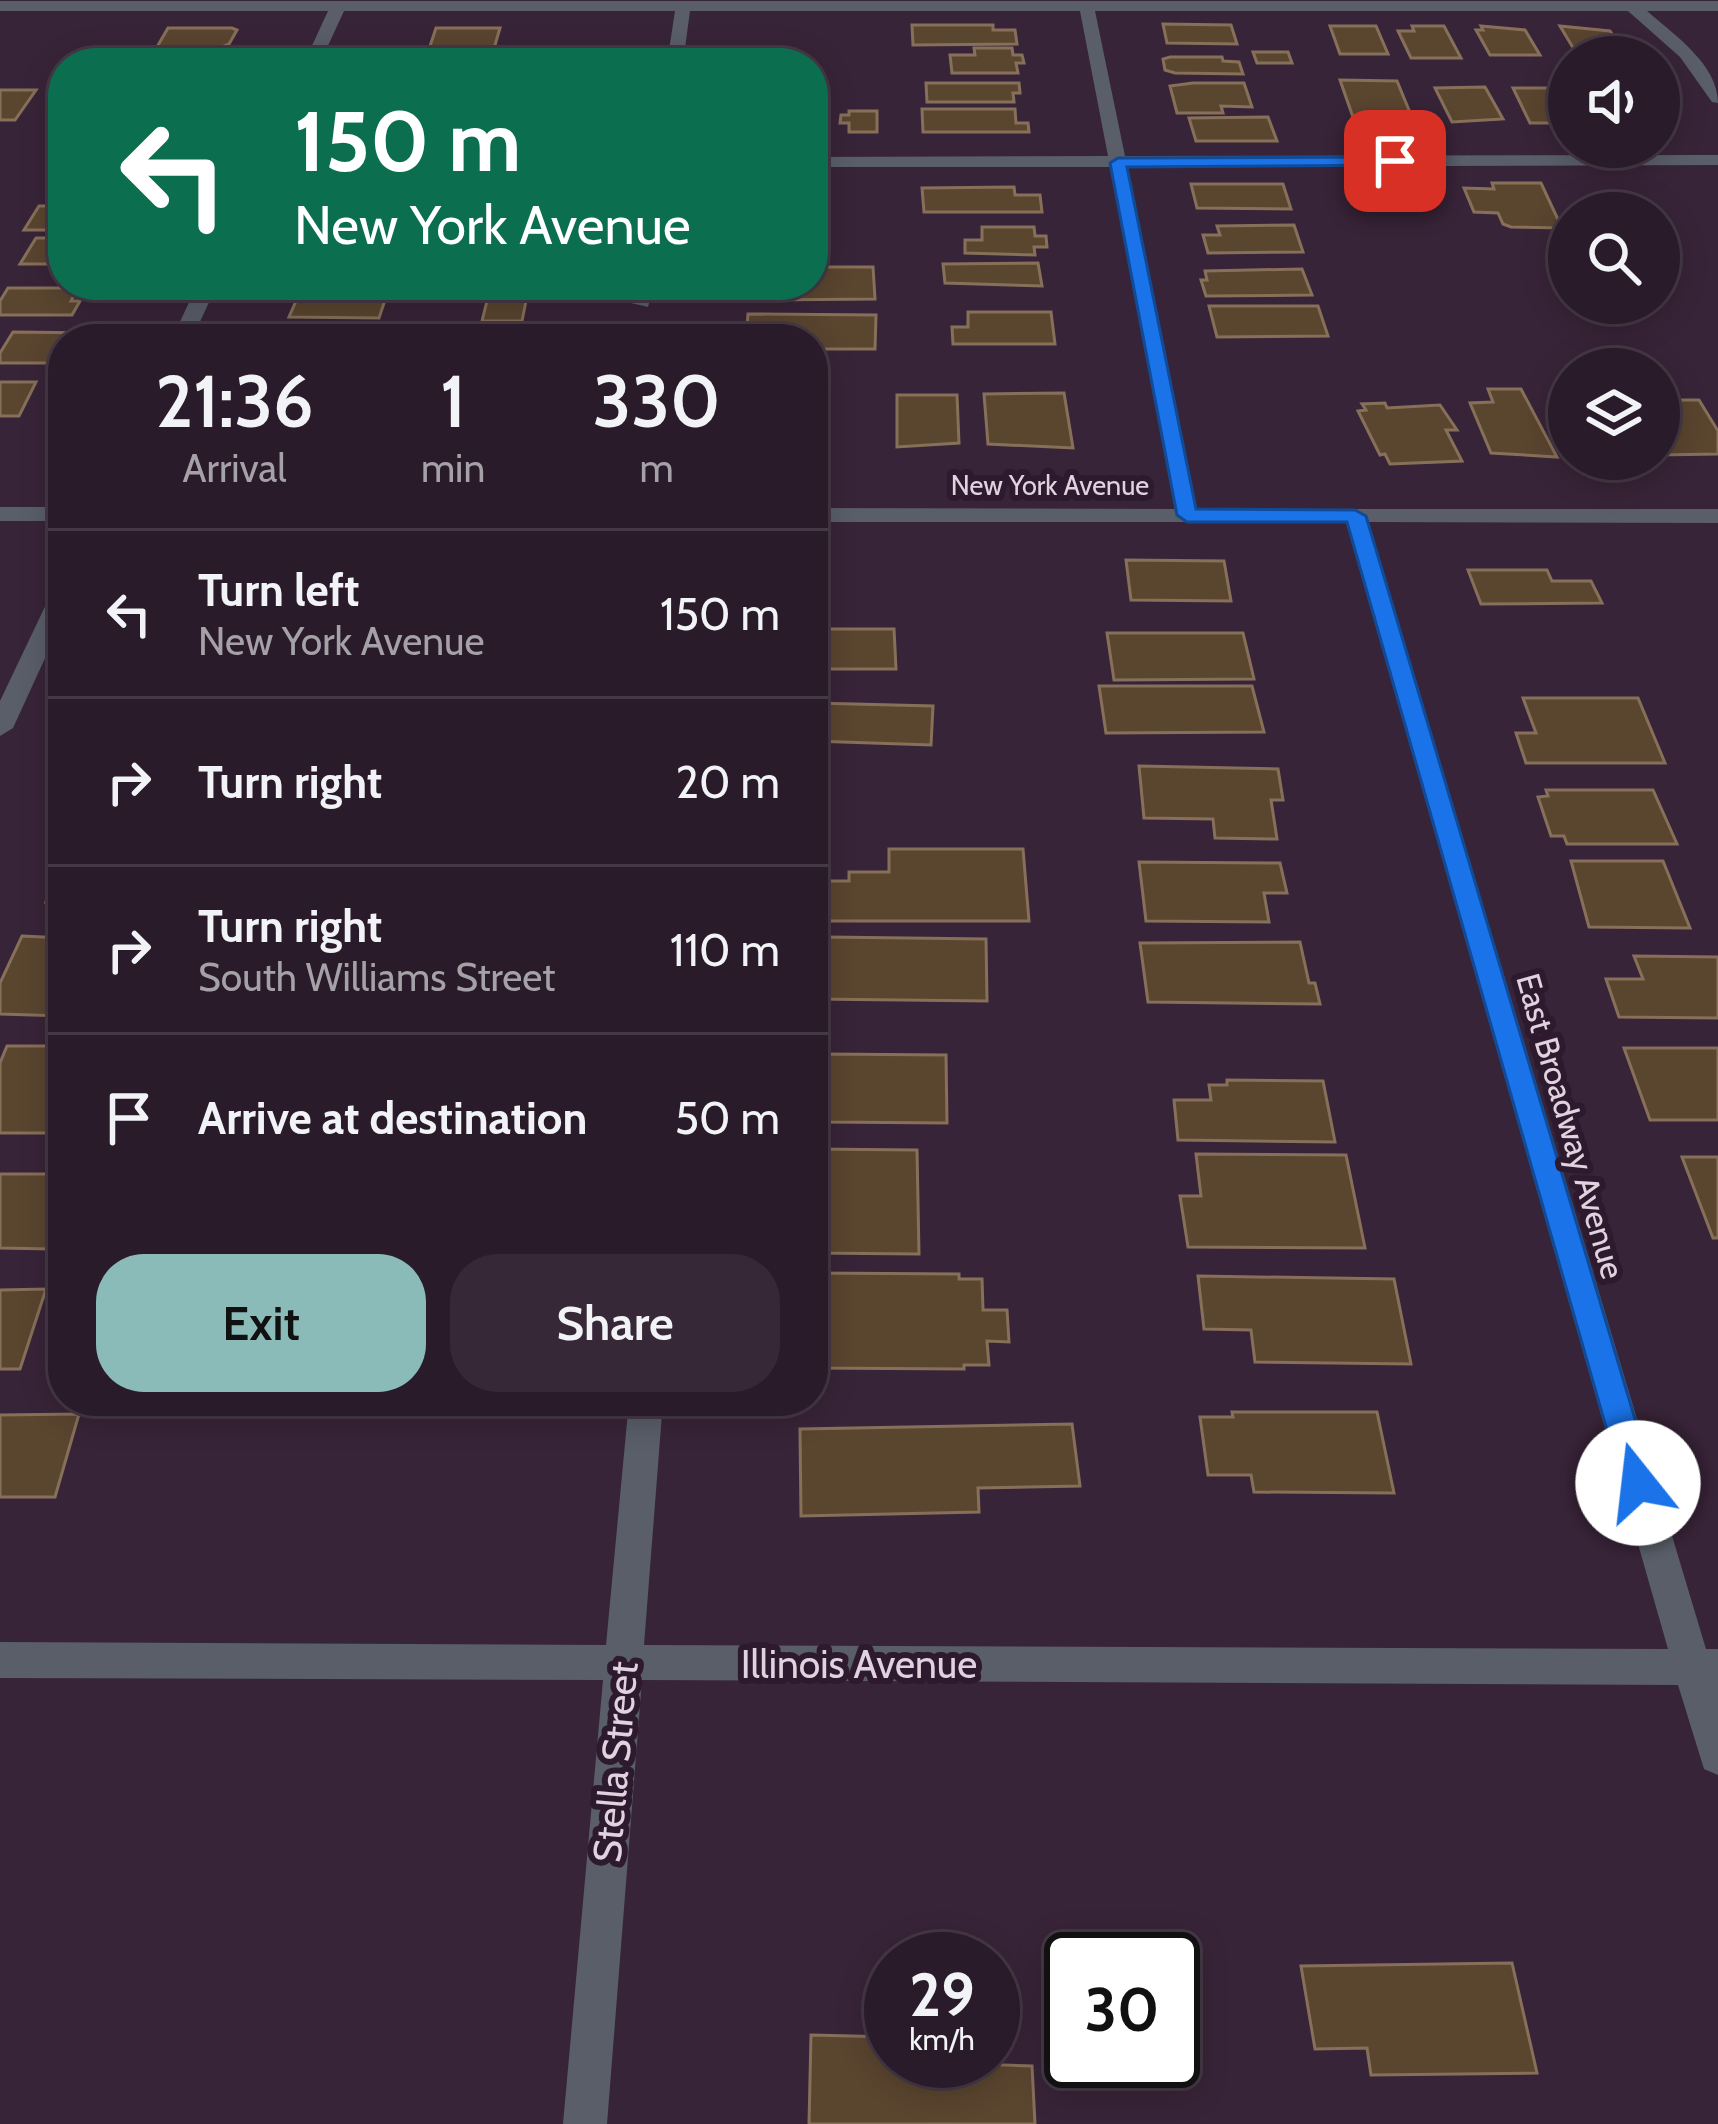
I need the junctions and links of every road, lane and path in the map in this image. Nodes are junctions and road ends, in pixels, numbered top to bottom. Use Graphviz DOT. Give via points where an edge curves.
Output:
graph roads {
  1 [pos="33,3"];
  2 [pos="595,3"];
  3 [pos="1256,3"];
  4 [pos="1629,3"];
  5 [pos="0,6"];
  6 [pos="338,6"];
  7 [pos="1718,6"];
  8 [pos="683,7"];
  9 [pos="1088,7"];
  10 [pos="319,48"];
  11 [pos="677,48"];
  12 [pos="1718,98"];
  13 [pos="1718,160"];
  14 [pos="828,161"];
  15 [pos="1118,163"];
  16 [pos="0,514"];
  17 [pos="48,514"];
  18 [pos="828,515"];
  19 [pos="1187,515"];
  20 [pos="1355,516"];
  21 [pos="1718,516"];
  22 [pos="48,626"];
  23 [pos="0,728"];
  24 [pos="645,1416"];
  25 [pos="0,1660"];
  26 [pos="624,1663"];
  27 [pos="1705,1667"];
  28 [pos="1718,1756"];
  29 [pos="585,2124"];
  1 -- 5 [label="street"];
  1 -- 6 [label="street"];
  2 -- 6 [label="street"];
  2 -- 8 [label="street"];
  3 -- 4 [label="street"];
  3 -- 9 [label="street"];
  4 -- 7 [label="street"];
  4 -- 12 [label="street" via="1686,54"];
  6 -- 10 [label="street"];
  8 -- 9 [label="street"];
  8 -- 11 [label="street"];
  9 -- 15 [label="street"];
  13 -- 15 [label="street"];
  14 -- 15 [label="street"];
  15 -- 19 [label="street"];
  16 -- 17 [label="street"];
  18 -- 19 [label="street, New York Avenue"];
  19 -- 20 [label="street, New York Avenue"];
  20 -- 21 [label="street, New York Avenue"];
  20 -- 27 [label="street, East Broadway Avenue"];
  22 -- 23 [label="street"];
  24 -- 26 [label="street, Stella Street"];
  25 -- 26 [label="street, Illinois Avenue"];
  26 -- 27 [label="street, Illinois Avenue"];
  26 -- 29 [label="street, Stella Street"];
  27 -- 28 [label="street, East Broadway Avenue"];
}
